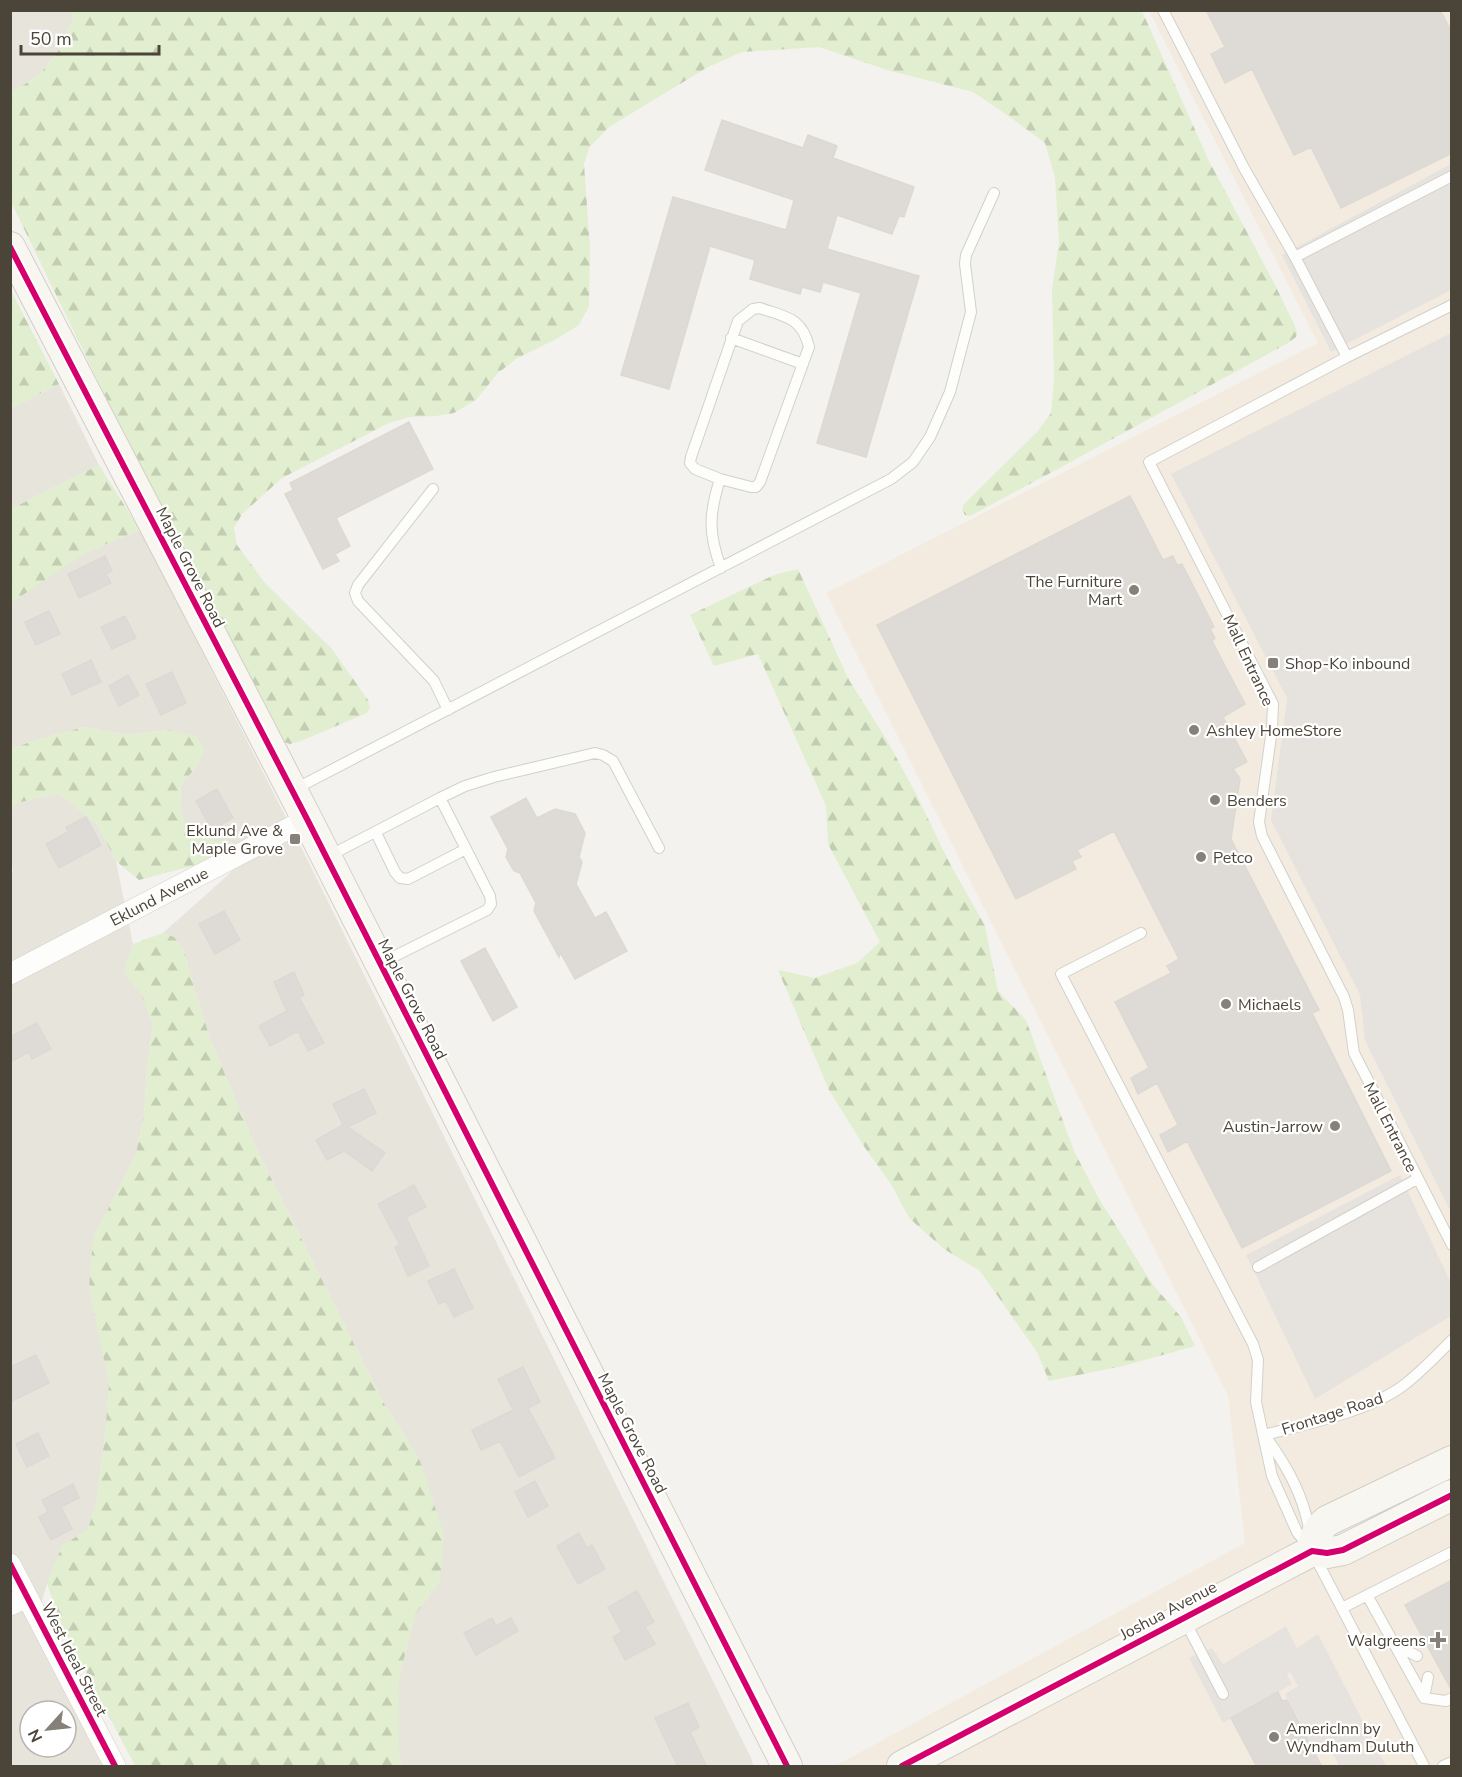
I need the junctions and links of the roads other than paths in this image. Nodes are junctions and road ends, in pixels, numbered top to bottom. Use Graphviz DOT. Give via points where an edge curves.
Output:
graph roads {
  1 [pos="1163,10"];
  2 [pos="1452,176"];
  3 [pos="994,193"];
  4 [pos="10,247"];
  5 [pos="1294,257"];
  6 [pos="1452,304"];
  7 [pos="731,338"];
  8 [pos="1347,357"];
  9 [pos="803,364"];
  10 [pos="720,479"];
  11 [pos="434,489"];
  12 [pos="721,568"];
  13 [pos="448,710"];
  14 [pos="292,791"];
  15 [pos="440,798"];
  16 [pos="307,819"];
  17 [pos="376,833"];
  18 [pos="659,848"];
  19 [pos="466,849"];
  20 [pos="327,858"];
  21 [pos="1141,933"];
  22 [pos="380,963"];
  23 [pos="10,974"];
  24 [pos="1417,1179"];
  25 [pos="1452,1245"];
  26 [pos="1258,1267"];
  27 [pos="1452,1340"];
  28 [pos="1264,1435"];
  29 [pos="1452,1461"];
  30 [pos="1452,1495"];
  31 [pos="1312,1551"];
  32 [pos="1452,1552"];
  33 [pos="10,1564"];
  34 [pos="1367,1595"];
  35 [pos="19,1601"];
  36 [pos="1342,1608"];
  37 [pos="1183,1618"];
  38 [pos="1396,1645"];
  39 [pos="1418,1656"];
  40 [pos="1428,1677"];
  41 [pos="1223,1694"];
  42 [pos="1424,1698"];
  43 [pos="1452,1698"];
  44 [pos="1452,1762"];
  45 [pos="115,1767"];
  46 [pos="787,1767"];
  47 [pos="902,1767"];
  48 [pos="1425,1767"];
  49 [pos="1443,1767"];
  1 -- 5 [label="lane"];
  2 -- 5 [label="lane"];
  3 -- 12 [label="lane" via="966,255 971,312 950,392 930,437 913,462 891,479"];
  4 -- 14 [label="street, Maple Grove Road"];
  5 -- 8 [label="lane"];
  6 -- 8 [label="lane, Mall Entrance"];
  7 -- 9 [label="lane"];
  7 -- 9 [label="lane" via="738,321 760,308 798,323 808,347"];
  7 -- 10 [label="lane" via="690,463"];
  8 -- 24 [label="lane, Mall Entrance" via="1149,462 1273,704 1259,822 1262,836 1344,997 1354,1053"];
  9 -- 10 [label="lane" via="760,482 751,488"];
  10 -- 12 [label="lane" via="711,532"];
  11 -- 13 [label="lane" via="355,592 358,601 434,681"];
  12 -- 13 [label="lane"];
  13 -- 14 [label="lane"];
  14 -- 16 [label="street, Maple Grove Road"];
  15 -- 17 [label="lane"];
  15 -- 18 [label="lane" via="494,777 596,753 613,761 619,770"];
  15 -- 19 [label="lane"];
  16 -- 20 [label="street, Maple Grove Road"];
  16 -- 23 [label="street, Eklund Avenue"];
  17 -- 19 [label="lane" via="400,879 408,879"];
  17 -- 20 [label="lane"];
  19 -- 22 [label="lane" via="490,896 487,910"];
  20 -- 22 [label="street, Maple Grove Road"];
  21 -- 28 [label="lane" via="1061,974 1253,1344 1258,1360 1256,1402"];
  22 -- 46 [label="street, Maple Grove Road"];
  24 -- 25 [label="lane, Mall Entrance"];
  24 -- 26 [label="lane"];
  27 -- 28 [label="lane, Frontage Road" via="1393,1393 1342,1413"];
  28 -- 31 [label="lane, Frontage Road" via="1281,1499 1297,1532"];
  28 -- 31 [label="lane, Frontage Road" via="1286,1465 1299,1493"];
  29 -- 31 [label="street" via="1327,1521 1318,1530"];
  30 -- 31 [label="street, Joshua Avenue" via="1343,1550"];
  31 -- 36 [label="lane, Frontage Road"];
  31 -- 37 [label="street, Joshua Avenue"];
  32 -- 34 [label="lane"];
  33 -- 35 [label="street, West Ideal Street"];
  34 -- 36 [label="lane"];
  34 -- 38 [label="lane"];
  35 -- 45 [label="street, West Ideal Street"];
  36 -- 48 [label="lane, Frontage Road"];
  37 -- 41 [label="lane"];
  37 -- 47 [label="street, Joshua Avenue"];
  38 -- 39 [label="lane"];
  38 -- 42 [label="lane"];
  40 -- 42 [label="lane"];
  42 -- 43 [label="lane"];
  44 -- 49 [label="lane"];
}
